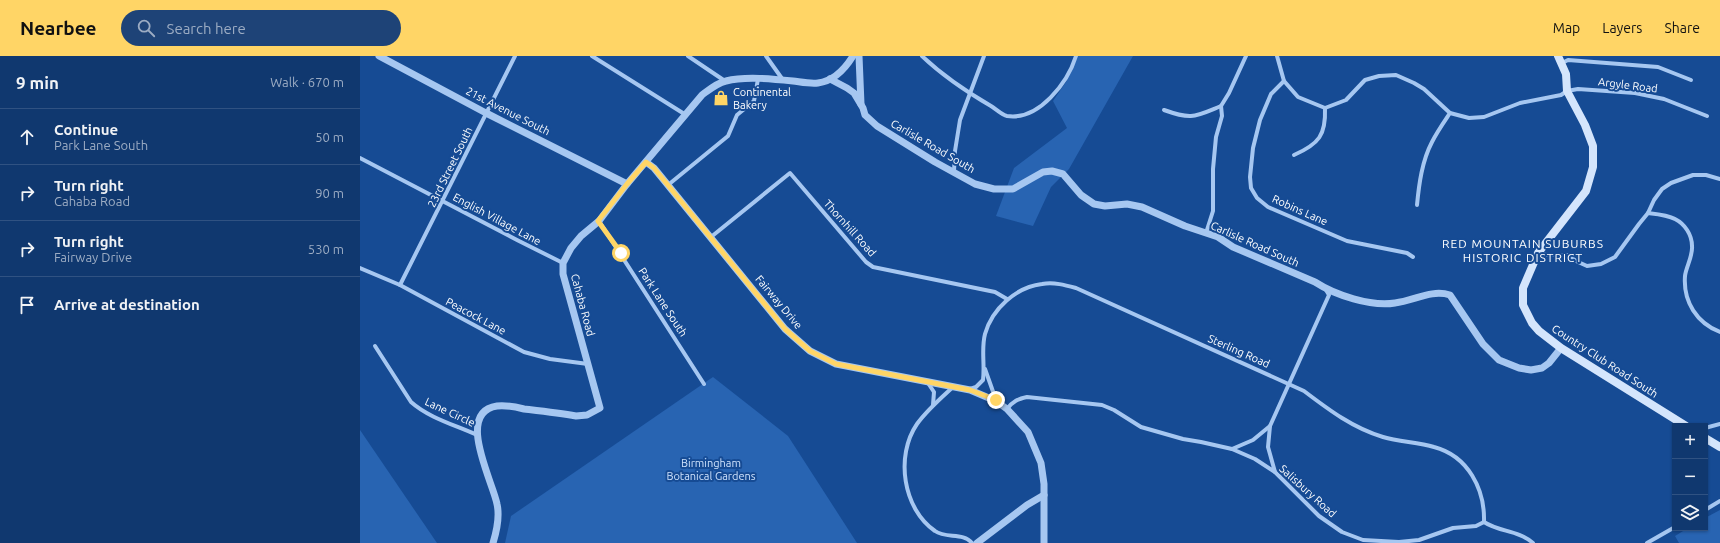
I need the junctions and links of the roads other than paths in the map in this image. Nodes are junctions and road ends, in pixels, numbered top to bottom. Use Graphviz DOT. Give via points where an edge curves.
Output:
graph roads {
  1 [pos="379,56"];
  2 [pos="515,56"];
  3 [pos="592,56"];
  4 [pos="688,56"];
  5 [pos="766,56"];
  6 [pos="853,56"];
  7 [pos="859,56"];
  8 [pos="922,56"];
  9 [pos="984,56"];
  10 [pos="1076,56"];
  11 [pos="1246,56"];
  12 [pos="1277,56"];
  13 [pos="1560,59"];
  14 [pos="758,79"];
  15 [pos="830,79"];
  16 [pos="783,80"];
  17 [pos="1691,80"];
  18 [pos="725,81"];
  19 [pos="1284,81"];
  20 [pos="1567,91"];
  21 [pos="970,94"];
  22 [pos="861,105"];
  23 [pos="1221,106"];
  24 [pos="1325,108"];
  25 [pos="1164,110"];
  26 [pos="486,113"];
  27 [pos="1450,113"];
  28 [pos="686,115"];
  29 [pos="1707,116"];
  30 [pos="1294,155"];
  31 [pos="360,158"];
  32 [pos="646,162"];
  33 [pos="954,171"];
  34 [pos="1720,179"];
  35 [pos="627,184"];
  36 [pos="668,185"];
  37 [pos="443,201"];
  38 [pos="1417,205"];
  39 [pos="1648,213"];
  40 [pos="598,221"];
  41 [pos="1206,233"];
  42 [pos="711,237"];
  43 [pos="1538,253"];
  44 [pos="1413,257"];
  45 [pos="563,263"];
  46 [pos="360,268"];
  47 [pos="400,285"];
  48 [pos="1326,290"];
  49 [pos="1007,300"];
  50 [pos="1720,332"];
  51 [pos="375,346"];
  52 [pos="1561,348"];
  53 [pos="984,363"];
  54 [pos="588,364"];
  55 [pos="926,381"];
  56 [pos="704,384"];
  57 [pos="1290,384"];
  58 [pos="954,386"];
  59 [pos="970,390"];
  60 [pos="996,400"];
  61 [pos="933,405"];
  62 [pos="1007,409"];
  63 [pos="1681,423"];
  64 [pos="1720,424"];
  65 [pos="1270,426"];
  66 [pos="1708,427"];
  67 [pos="477,435"];
  68 [pos="1708,440"];
  69 [pos="1720,447"];
  70 [pos="1232,449"];
  71 [pos="1275,472"];
  72 [pos="1044,495"];
  73 [pos="1720,501"];
  74 [pos="1708,508"];
  75 [pos="1484,522"];
  76 [pos="1672,529"];
  77 [pos="493,543"];
  78 [pos="972,543"];
  79 [pos="977,543"];
  80 [pos="1044,543"];
  81 [pos="1533,543"];
  82 [pos="1647,543"];
  1 -- 26 [label="street, 21st Avenue South"];
  2 -- 26 [label="street, 23rd Street South"];
  3 -- 28 [label="street"];
  4 -- 18 [label="street"];
  5 -- 16 [label="street"];
  6 -- 15 [label="street, Cahaba Road" via="846,67"];
  7 -- 22 [label="street"];
  8 -- 21 [label="street"];
  9 -- 21 [label="street"];
  10 -- 21 [label="street" via="1063,84 1042,105 1023,114 1006,116"];
  11 -- 23 [label="street"];
  12 -- 19 [label="street"];
  13 -- 17 [label="street" via="1658,67"];
  13 -- 20 [label="main road" via="1566,74"];
  14 -- 16 [label="street, Cahaba Road"];
  14 -- 18 [label="street, Cahaba Road"];
  14 -- 36 [label="street" via="754,101 737,115 728,136"];
  15 -- 16 [label="street, Cahaba Road" via="817,83"];
  15 -- 22 [label="street, Carlisle Road South" via="847,88"];
  18 -- 28 [label="street, Cahaba Road" via="702,95"];
  19 -- 24 [label="street" via="1298,97"];
  19 -- 44 [label="street, Robins Lane" via="1271,94 1260,120 1253,148 1250,177 1251,188 1257,198 1268,207 1347,241 1407,252"];
  20 -- 27 [label="street, Argyle Road" via="1561,95 1520,103 1484,117 1469,118"];
  20 -- 29 [label="street, Argyle Road" via="1578,89 1635,93 1664,99"];
  20 -- 43 [label="main road, Country Club Road South" via="1593,146 1593,167 1586,191"];
  21 -- 33 [label="street" via="958,130"];
  22 -- 33 [label="street, Carlisle Road South" via="865,115 877,126"];
  23 -- 25 [label="street" via="1196,116 1183,117"];
  23 -- 41 [label="street" via="1222,116 1216,137 1213,169 1213,211"];
  24 -- 27 [label="street" via="1346,100 1365,80 1396,75 1424,89"];
  24 -- 30 [label="street" via="1326,121 1316,143"];
  26 -- 35 [label="street, 21st Avenue South"];
  26 -- 37 [label="street, 23rd Street South"];
  27 -- 38 [label="street" via="1426,155"];
  28 -- 32 [label="street, Cahaba Road"];
  31 -- 37 [label="street, English Village Lane"];
  32 -- 35 [label="street, Cahaba Road"];
  32 -- 36 [label="street, Fairway Drive"];
  33 -- 41 [label="street, Carlisle Road South" via="975,184 994,189 1013,189 1043,172 1052,171 1063,174 1081,195 1094,204 1127,204 1142,207"];
  34 -- 39 [label="street" via="1693,175 1671,183 1654,200"];
  35 -- 40 [label="street, Cahaba Road"];
  36 -- 42 [label="street, Fairway Drive"];
  37 -- 45 [label="street, English Village Lane"];
  37 -- 47 [label="street, 23rd Street South"];
  39 -- 43 [label="street" via="1615,257 1601,264 1588,266 1567,255"];
  39 -- 50 [label="street" via="1674,218 1689,232 1692,247 1685,276 1686,296 1693,312 1700,320"];
  40 -- 45 [label="street, Cahaba Road" via="571,248"];
  40 -- 56 [label="street, Park Lane South"];
  41 -- 48 [label="street, Carlisle Road South" via="1315,282"];
  42 -- 49 [label="street, Thornhill Road" via="790,173 866,262 873,266 995,292"];
  42 -- 55 [label="street, Fairway Drive" via="785,329 810,351 836,364"];
  43 -- 52 [label="main road, Country Club Road South" via="1523,288 1523,305 1539,331"];
  45 -- 54 [label="street, Cahaba Road" via="563,274"];
  46 -- 47 [label="street, Peacock Lane"];
  47 -- 54 [label="street, Peacock Lane" via="524,352 550,360"];
  48 -- 52 [label="street, Carlisle Road South" via="1370,303 1395,303 1441,292 1450,295 1482,344 1499,360 1519,368 1542,368"];
  48 -- 57 [label="street" via="1329,295"];
  49 -- 53 [label="street, Sterling Road" via="991,318 985,333 982,349"];
  49 -- 57 [label="street, Sterling Road" via="1024,289 1042,284 1076,288"];
  51 -- 67 [label="street, Lane Circle" via="411,402 429,415"];
  52 -- 63 [label="main road, Country Club Road South"];
  53 -- 59 [label="street, Sterling Road" via="983,380"];
  53 -- 60 [label="street, Sterling Road"];
  54 -- 67 [label="street, Cahaba Road" via="600,408 587,415 576,416 496,406 487,410 481,417"];
  55 -- 58 [label="street, Fairway Drive"];
  55 -- 61 [label="street" via="934,392"];
  57 -- 65 [label="street"];
  57 -- 75 [label="street, Sterling Road" via="1355,426 1383,437 1434,447 1459,460 1471,472 1481,492"];
  58 -- 59 [label="street, Fairway Drive"];
  58 -- 61 [label="street"];
  59 -- 60 [label="street, Fairway Drive"];
  60 -- 62 [label="street, Fairway Drive"];
  61 -- 78 [label="street" via="911,435 907,448 906,485 911,501 927,525 937,533 963,536"];
  62 -- 70 [label="street, Salisbury Road" via="1011,403 1027,397 1102,405 1141,427 1183,440"];
  62 -- 72 [label="street, Fairway Drive" via="1028,432 1036,448 1041,463"];
  64 -- 66 [label="street"];
  65 -- 70 [label="street" via="1253,440"];
  65 -- 71 [label="street" via="1268,447"];
  67 -- 77 [label="street, Cahaba Road" via="499,516"];
  68 -- 69 [label="main road"];
  70 -- 71 [label="street, Salisbury Road" via="1255,459"];
  71 -- 75 [label="street, Salisbury Road" via="1319,516 1342,532 1363,540 1419,540 1453,528 1476,526"];
  72 -- 79 [label="street"];
  72 -- 80 [label="street, Fairway Drive"];
  73 -- 74 [label="street"];
  75 -- 81 [label="street" via="1513,532"];
  76 -- 82 [label="street"];
}
